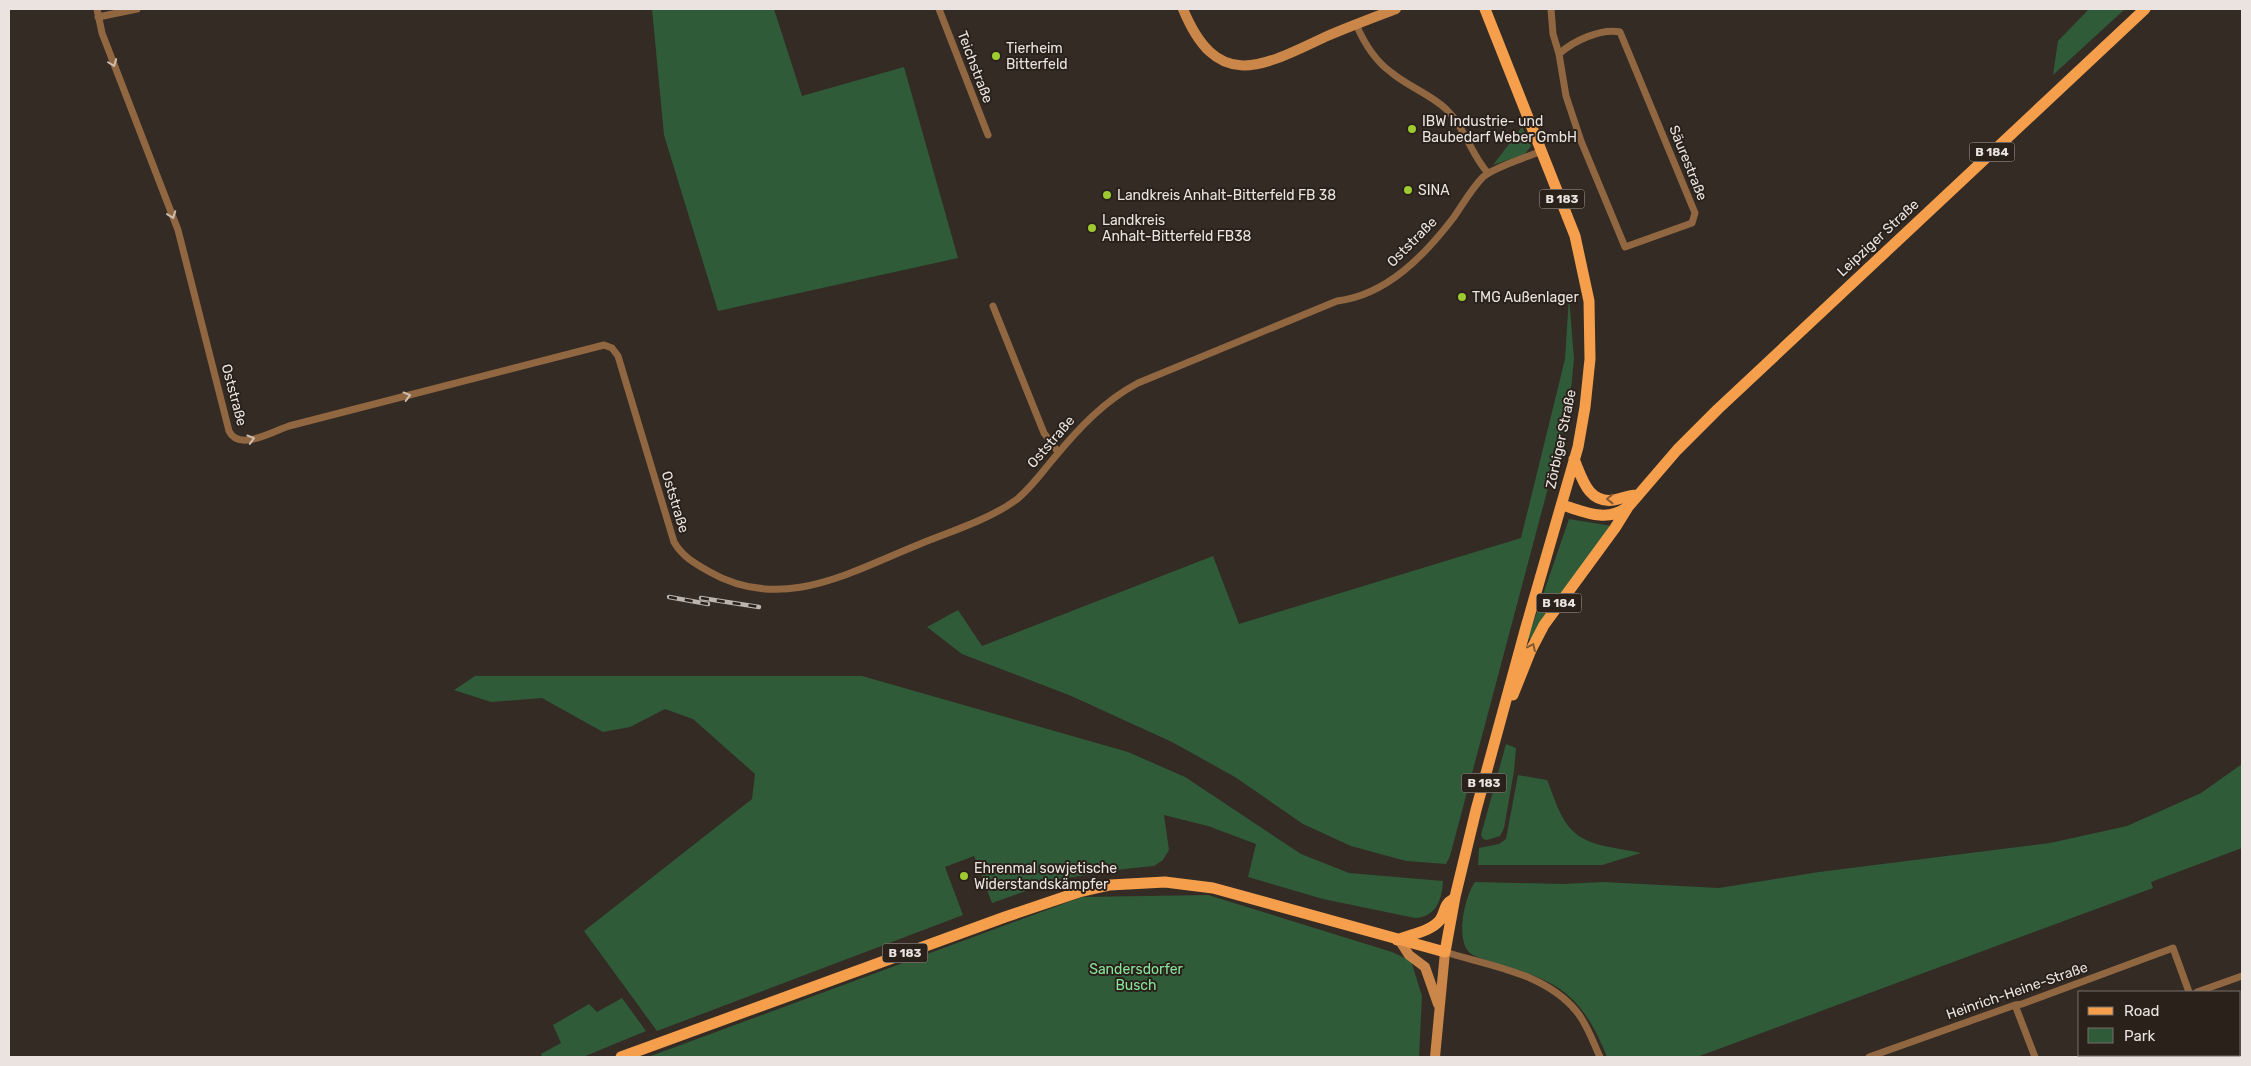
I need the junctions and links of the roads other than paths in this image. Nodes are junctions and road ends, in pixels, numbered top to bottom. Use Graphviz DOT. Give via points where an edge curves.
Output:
graph roads {
  1 [pos="97,9"];
  2 [pos="137,9"];
  3 [pos="939,9"];
  4 [pos="1183,9"];
  5 [pos="1396,9"];
  6 [pos="1485,9"];
  7 [pos="1551,9"];
  8 [pos="2144,9"];
  9 [pos="98,17"];
  10 [pos="1356,24"];
  11 [pos="1559,54"];
  12 [pos="988,135"];
  13 [pos="1542,151"];
  14 [pos="1488,174"];
  15 [pos="993,306"];
  16 [pos="1058,452"];
  17 [pos="1574,459"];
  18 [pos="1637,494"];
  19 [pos="1562,505"];
  20 [pos="1628,506"];
  21 [pos="1505,707"];
  22 [pos="1457,892"];
  23 [pos="1399,940"];
  24 [pos="1445,952"];
  25 [pos="2242,976"];
  26 [pos="2189,991"];
  27 [pos="2200,991"];
  28 [pos="1438,1005"];
  29 [pos="2015,1005"];
  30 [pos="621,1057"];
  31 [pos="1435,1057"];
  32 [pos="1600,1057"];
  33 [pos="1869,1057"];
  34 [pos="2035,1057"];
  1 -- 9 [label="street"];
  2 -- 9 [label="street"];
  3 -- 12 [label="street, Teichstraße"];
  4 -- 10 [label="street" via="1200,42 1211,54 1231,64 1248,66 1266,62"];
  5 -- 10 [label="street"];
  6 -- 13 [label="main road, Zörbiger Straße / B 183"];
  7 -- 11 [label="street, Säurestraße"];
  8 -- 18 [label="main road, Leipziger Straße / B 184" via="1704,422"];
  9 -- 16 [label="street, Oststraße, one-way" via="178,230 229,431 236,439 248,440 289,426 604,345 612,348 618,356 679,551 731,583 783,590 823,583 994,513 1027,490"];
  10 -- 14 [label="street" via="1366,44 1385,68 1451,114"];
  11 -- 11 [label="street, Säurestraße" via="1566,96 1581,141 1625,247 1692,223 1695,213 1620,32 1609,30 1567,47"];
  13 -- 14 [label="street, Oststraße"];
  13 -- 17 [label="main road, Zörbiger Straße / B 183" via="1575,236 1590,312 1587,394"];
  14 -- 16 [label="street, Oststraße" via="1436,240 1385,285 1357,297 1337,301 1138,383 1106,403"];
  15 -- 16 [label="street" via="1044,433"];
  18 -- 17 [label="main road, one-way" via="1610,500 1594,496 1586,488"];
  17 -- 19 [label="main road, Zörbiger Straße / B 183"];
  18 -- 20 [label="main road, B 184"];
  19 -- 20 [label="main road, B 184" via="1604,516"];
  19 -- 21 [label="main road, B 183"];
  21 -- 20 [label="main road, B 184, one-way" via="1517,691 1531,650 1544,625"];
  21 -- 22 [label="main road, B 183"];
  22 -- 23 [label="main road, B 183" via="1434,925"];
  22 -- 24 [label="main road, B 183"];
  23 -- 24 [label="main road, B 183"];
  23 -- 28 [label="street" via="1409,955 1426,968"];
  23 -- 30 [label="main road, B 183" via="1213,888 1165,882 1100,887 1005,917"];
  24 -- 28 [label="street"];
  24 -- 32 [label="street" via="1537,981 1559,994 1582,1020"];
  25 -- 27 [label="street"];
  26 -- 29 [label="street, Heinrich-Heine-Straße" via="2173,948"];
  28 -- 31 [label="street"];
  29 -- 33 [label="street, Heinrich-Heine-Straße"];
  29 -- 34 [label="street"];
}
